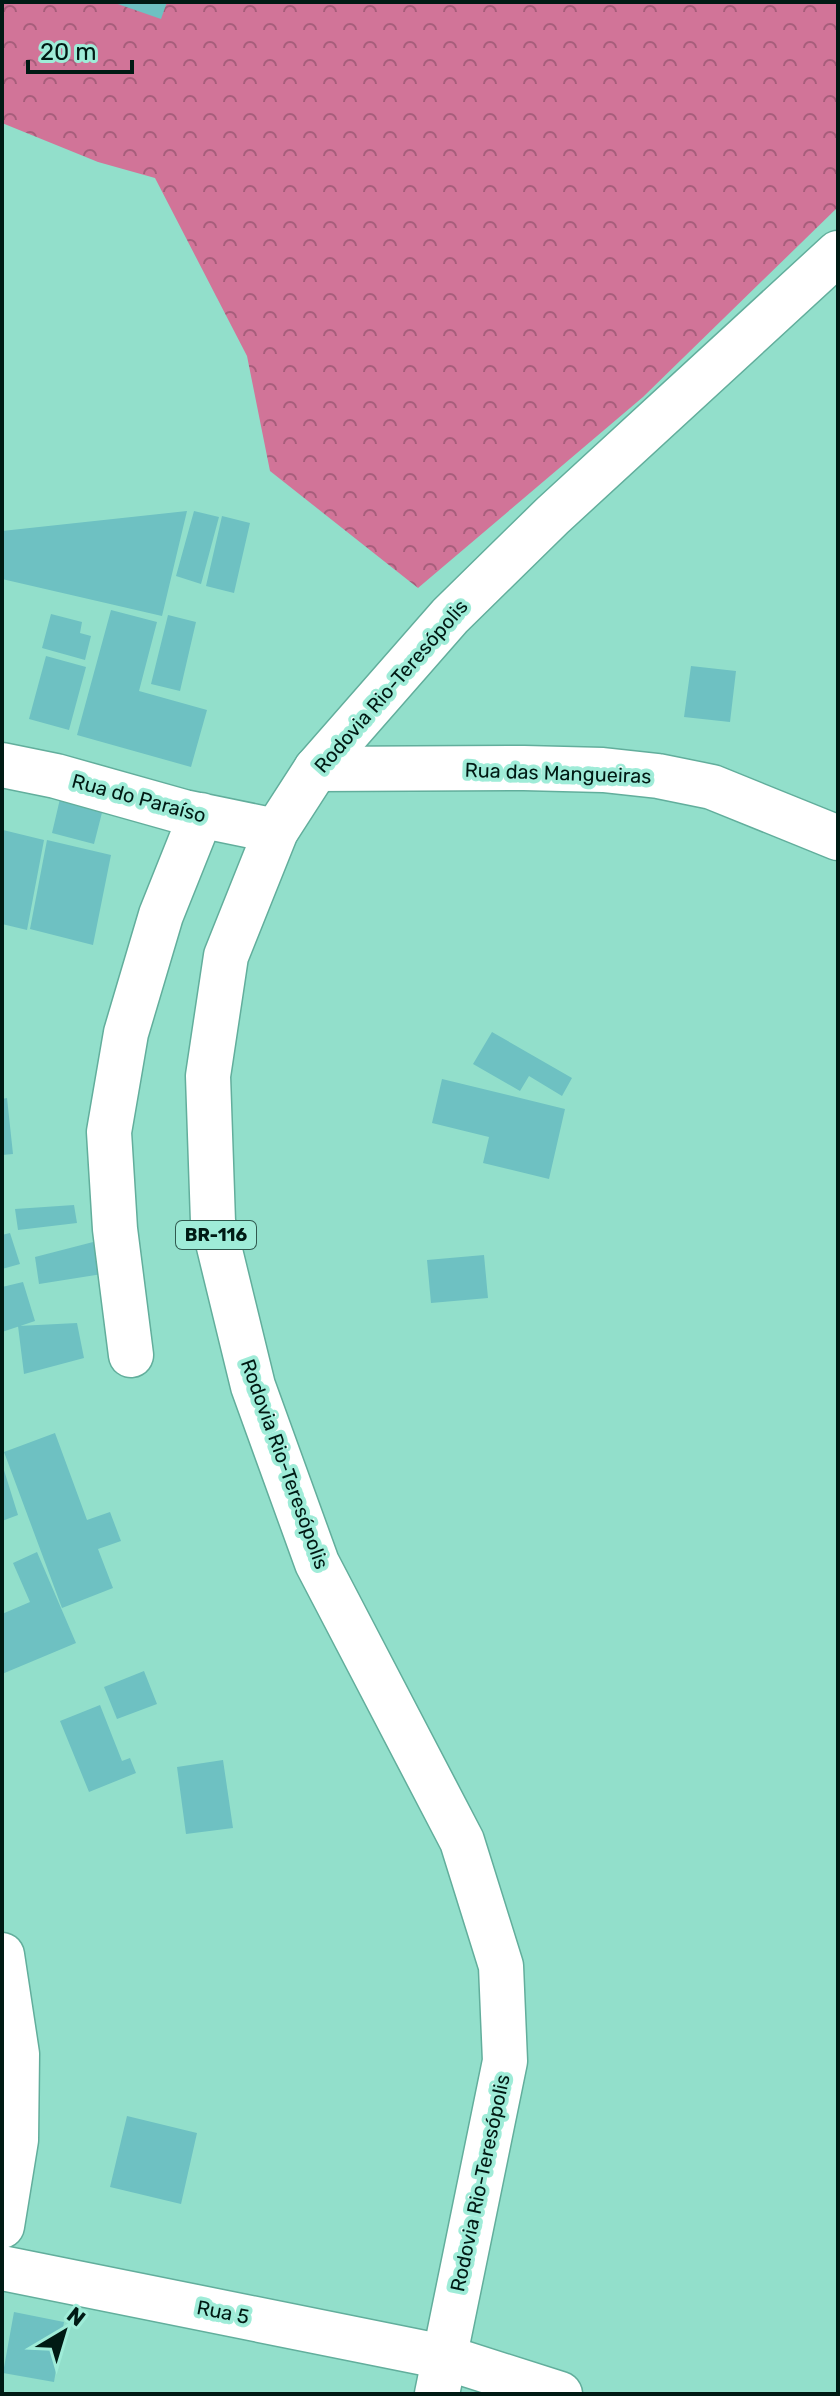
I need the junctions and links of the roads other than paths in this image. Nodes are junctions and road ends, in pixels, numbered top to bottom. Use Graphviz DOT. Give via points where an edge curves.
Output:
graph roads {
  1 [pos="838,253"];
  2 [pos="2,765"];
  3 [pos="316,769"];
  4 [pos="201,815"];
  5 [pos="276,831"];
  6 [pos="838,838"];
  7 [pos="131,1355"];
  8 [pos="2,1955"];
  9 [pos="2,2226"];
  10 [pos="2,2268"];
  11 [pos="440,2375"];
  12 [pos="560,2394"];
  1 -- 3 [label="main road, Rodovia Rio-Teresópolis / BR-116" via="450,616"];
  2 -- 4 [label="main road, Rua do Paraíso"];
  3 -- 5 [label="main road, Rodovia Rio-Teresópolis / BR-116"];
  3 -- 6 [label="main road, Rua das Mangueiras" via="524,768 658,776 712,787"];
  4 -- 5 [label="main road, Rua do Paraíso"];
  4 -- 7 [label="main road" via="161,915 126,1033 109,1132"];
  5 -- 11 [label="main road, Rodovia Rio-Teresópolis / BR-116" via="226,956 208,1076 213,1222 253,1386 317,1563 462,1841 501,1966 505,2061"];
  8 -- 9 [label="main road" via="17,2054 16,2140"];
  10 -- 11 [label="main road, Rua 5"];
  11 -- 12 [label="main road, Rua 5"];
}
